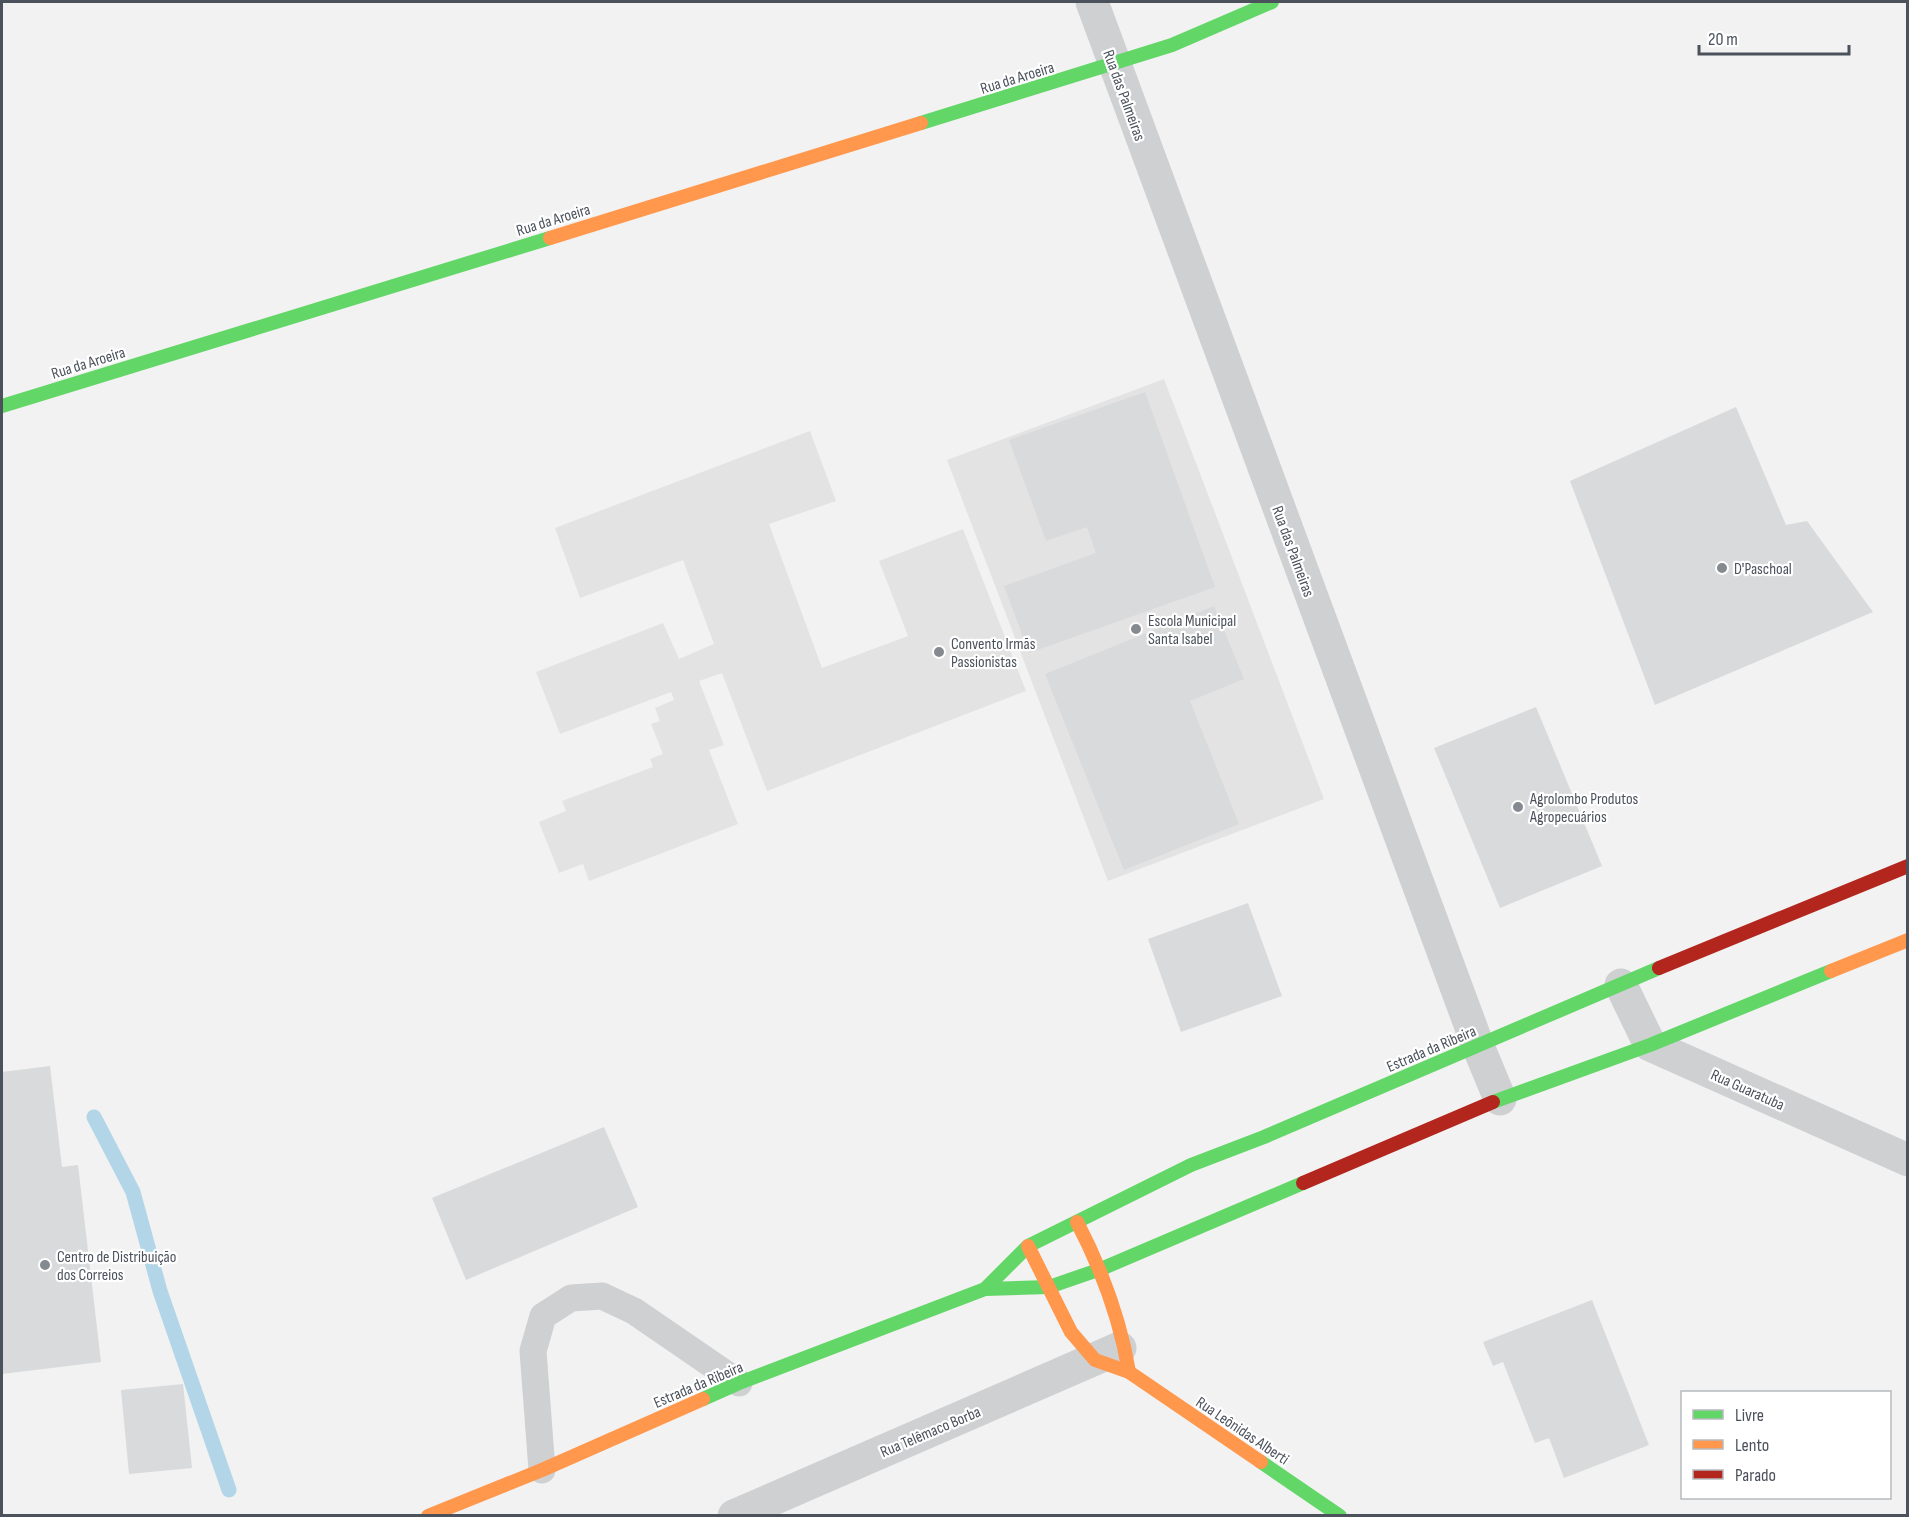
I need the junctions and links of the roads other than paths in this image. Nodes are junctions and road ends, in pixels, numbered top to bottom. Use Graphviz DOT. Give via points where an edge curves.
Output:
graph roads {
  1 [pos="1092,2"];
  2 [pos="1272,2"];
  3 [pos="1114,64"];
  4 [pos="2,406"];
  5 [pos="1908,866"];
  6 [pos="1908,940"];
  7 [pos="1621,985"];
  8 [pos="1650,1045"];
  9 [pos="1478,1046"];
  10 [pos="1500,1098"];
  11 [pos="1908,1160"];
  12 [pos="1077,1222"];
  13 [pos="1028,1246"];
  14 [pos="1101,1269"];
  15 [pos="1048,1287"];
  16 [pos="985,1290"];
  17 [pos="1127,1358"];
  18 [pos="1095,1360"];
  19 [pos="739,1383"];
  20 [pos="542,1470"];
  21 [pos="428,1515"];
  22 [pos="734,1515"];
  23 [pos="1340,1515"];
  1 -- 3 [label="street, Rua das Palmeiras"];
  2 -- 3 [label="main road, Rua da Aroeira" via="1172,45"];
  3 -- 4 [label="main road, Rua da Aroeira"];
  3 -- 9 [label="street, Rua das Palmeiras"];
  5 -- 7 [label="main road, Estrada da Ribeira"];
  6 -- 8 [label="main road, Estrada da Ribeira"];
  7 -- 8 [label="street"];
  7 -- 9 [label="main road, Estrada da Ribeira"];
  8 -- 10 [label="main road, Estrada da Ribeira"];
  8 -- 11 [label="street, Rua Guaratuba"];
  9 -- 10 [label="street, Rua das Palmeiras"];
  9 -- 12 [label="main road, Estrada da Ribeira" via="1191,1165"];
  10 -- 14 [label="main road, Estrada da Ribeira"];
  12 -- 13 [label="main road, Estrada da Ribeira"];
  12 -- 14 [label="main road"];
  13 -- 15 [label="main road"];
  13 -- 16 [label="main road, Estrada da Ribeira"];
  14 -- 15 [label="main road, Estrada da Ribeira"];
  14 -- 17 [label="main road"];
  15 -- 16 [label="main road, Estrada da Ribeira"];
  15 -- 18 [label="main road" via="1071,1332"];
  16 -- 19 [label="main road, Estrada da Ribeira"];
  17 -- 18 [label="street, Rua Telêmaco Borba"];
  17 -- 23 [label="main road, Rua Leônidas Alberti"];
  18 -- 22 [label="street, Rua Telêmaco Borba"];
  19 -- 20 [label="main road, Estrada da Ribeira"];
  19 -- 20 [label="lane" via="634,1311 602,1296 571,1298 543,1316 533,1351"];
  20 -- 21 [label="main road, Estrada da Ribeira"];
}
